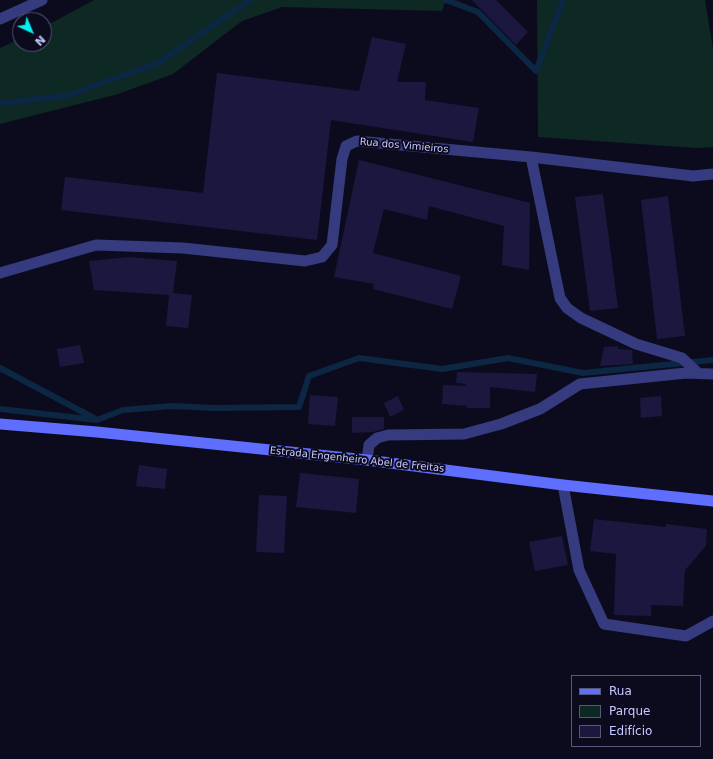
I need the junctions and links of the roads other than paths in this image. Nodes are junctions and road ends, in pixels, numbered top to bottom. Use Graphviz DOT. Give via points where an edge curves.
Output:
graph roads {
  1 [pos="42,0"];
  2 [pos="0,19"];
  3 [pos="530,156"];
  4 [pos="713,174"];
  5 [pos="0,273"];
  6 [pos="697,372"];
  7 [pos="713,374"];
  8 [pos="0,424"];
  9 [pos="367,460"];
  10 [pos="563,485"];
  11 [pos="713,501"];
  12 [pos="713,621"];
  1 -- 2 [label="street"];
  3 -- 4 [label="street, Rua dos Vimieiros" via="693,176"];
  3 -- 5 [label="street, Rua dos Vimieiros" via="357,141 346,146 342,158 332,245 322,256 305,261 183,248 96,245"];
  3 -- 6 [label="street" via="560,298 567,308 581,318 636,344 682,358"];
  6 -- 7 [label="street"];
  6 -- 9 [label="street" via="580,384 540,409 501,424 464,434 388,435 377,438 368,445"];
  8 -- 9 [label="main road, Estrada Engenheiro Abel de Freitas"];
  9 -- 10 [label="main road, Estrada Engenheiro Abel de Freitas"];
  10 -- 11 [label="main road, Estrada Engenheiro Abel de Freitas"];
  10 -- 12 [label="street" via="579,570 604,624 686,636"];
}
